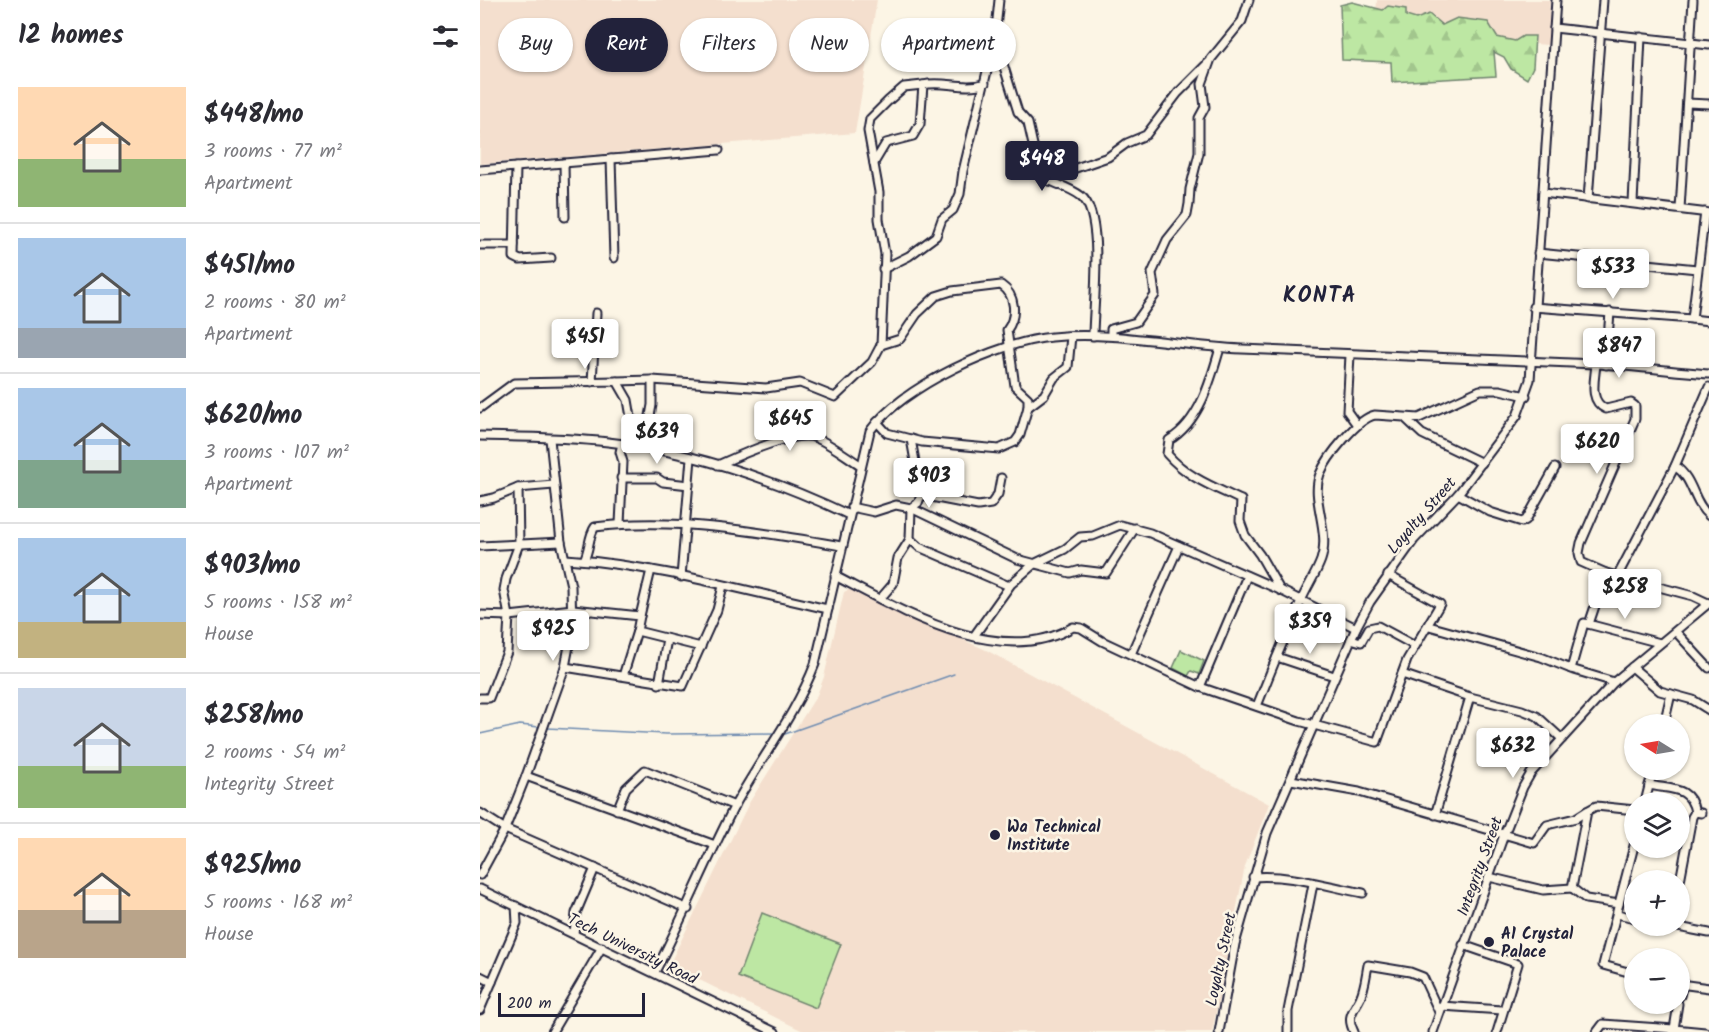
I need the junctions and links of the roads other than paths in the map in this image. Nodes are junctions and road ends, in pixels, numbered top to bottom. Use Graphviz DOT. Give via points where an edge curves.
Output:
graph roads {
  1 [pos="999,0"];
  2 [pos="1248,0"];
  3 [pos="1556,0"];
  4 [pos="1603,0"];
  5 [pos="1693,0"];
  6 [pos="997,18"];
  7 [pos="1554,28"];
  8 [pos="1600,33"];
  9 [pos="1641,37"];
  10 [pos="1690,43"];
  11 [pos="1709,45"];
  12 [pos="1211,59"];
  13 [pos="987,72"];
  14 [pos="1006,72"];
  15 [pos="985,83"];
  16 [pos="923,85"];
  17 [pos="1687,103"];
  18 [pos="1709,104"];
  19 [pos="718,150"];
  20 [pos="612,159"];
  21 [pos="564,163"];
  22 [pos="873,163"];
  23 [pos="516,167"];
  24 [pos="480,170"];
  25 [pos="1049,181"];
  26 [pos="1543,193"];
  27 [pos="1588,199"];
  28 [pos="1633,203"];
  29 [pos="1680,209"];
  30 [pos="1707,212"];
  31 [pos="565,217"];
  32 [pos="480,245"];
  33 [pos="514,245"];
  34 [pos="1538,253"];
  35 [pos="550,258"];
  36 [pos="614,258"];
  37 [pos="883,269"];
  38 [pos="1697,269"];
  39 [pos="1533,307"];
  40 [pos="1610,312"];
  41 [pos="596,313"];
  42 [pos="1692,319"];
  43 [pos="1709,321"];
  44 [pos="1111,335"];
  45 [pos="1071,336"];
  46 [pos="1093,336"];
  47 [pos="881,345"];
  48 [pos="1008,346"];
  49 [pos="1220,348"];
  50 [pos="1350,355"];
  51 [pos="1530,363"];
  52 [pos="1596,364"];
  53 [pos="1606,365"];
  54 [pos="1709,374"];
  55 [pos="652,380"];
  56 [pos="617,381"];
  57 [pos="592,382"];
  58 [pos="1709,387"];
  59 [pos="1526,396"];
  60 [pos="1028,407"];
  61 [pos="480,408"];
  62 [pos="1406,419"];
  63 [pos="877,422"];
  64 [pos="1357,425"];
  65 [pos="635,434"];
  66 [pos="480,436"];
  67 [pos="550,439"];
  68 [pos="911,439"];
  69 [pos="622,444"];
  70 [pos="636,446"];
  71 [pos="691,458"];
  72 [pos="1482,463"];
  73 [pos="718,465"];
  74 [pos="860,465"];
  75 [pos="1674,466"];
  76 [pos="1555,468"];
  77 [pos="621,478"];
  78 [pos="1002,478"];
  79 [pos="554,485"];
  80 [pos="689,485"];
  81 [pos="518,488"];
  82 [pos="1458,494"];
  83 [pos="921,495"];
  84 [pos="480,501"];
  85 [pos="851,507"];
  86 [pos="911,508"];
  87 [pos="849,515"];
  88 [pos="1709,516"];
  89 [pos="620,524"];
  90 [pos="687,525"];
  91 [pos="1135,528"];
  92 [pos="910,539"];
  93 [pos="561,542"];
  94 [pos="519,544"];
  95 [pos="480,546"];
  96 [pos="842,546"];
  97 [pos="1179,546"];
  98 [pos="566,559"];
  99 [pos="584,560"];
  100 [pos="1034,564"];
  101 [pos="651,570"];
  102 [pos="1606,573"];
  103 [pos="1388,575"];
  104 [pos="1618,575"];
  105 [pos="835,576"];
  106 [pos="1247,576"];
  107 [pos="681,577"];
  108 [pos="723,586"];
  109 [pos="1009,586"];
  110 [pos="1280,590"];
  111 [pos="880,599"];
  112 [pos="1301,601"];
  113 [pos="1709,603"];
  114 [pos="573,609"];
  115 [pos="828,609"];
  116 [pos="480,615"];
  117 [pos="640,615"];
  118 [pos="509,616"];
  119 [pos="1589,624"];
  120 [pos="1429,626"];
  121 [pos="1356,628"];
  122 [pos="637,631"];
  123 [pos="1676,632"];
  124 [pos="974,636"];
  125 [pos="667,639"];
  126 [pos="1351,639"];
  127 [pos="1660,643"];
  128 [pos="701,646"];
  129 [pos="1415,646"];
  130 [pos="1131,654"];
  131 [pos="1277,657"];
  132 [pos="565,667"];
  133 [pos="1632,667"];
  134 [pos="1709,668"];
  135 [pos="1571,669"];
  136 [pos="1402,674"];
  137 [pos="623,676"];
  138 [pos="1334,676"];
  139 [pos="1614,682"];
  140 [pos="659,684"];
  141 [pos="1200,687"];
  142 [pos="1671,694"];
  143 [pos="1470,697"];
  144 [pos="480,698"];
  145 [pos="1257,706"];
  146 [pos="1709,710"];
  147 [pos="1666,714"];
  148 [pos="1317,724"];
  149 [pos="1562,739"];
  150 [pos="526,776"];
  151 [pos="1291,780"];
  152 [pos="1650,780"];
  153 [pos="1649,785"];
  154 [pos="1647,792"];
  155 [pos="735,806"];
  156 [pos="1624,809"];
  157 [pos="617,810"];
  158 [pos="1587,811"];
  159 [pos="480,813"];
  160 [pos="1435,815"];
  161 [pos="505,829"];
  162 [pos="1504,835"];
  163 [pos="716,845"];
  164 [pos="1631,858"];
  165 [pos="595,868"];
  166 [pos="1683,870"];
  167 [pos="480,875"];
  168 [pos="1253,877"];
  169 [pos="1490,877"];
  170 [pos="1313,884"];
  171 [pos="1572,888"];
  172 [pos="480,889"];
  173 [pos="1363,893"];
  174 [pos="1619,904"];
  175 [pos="516,906"];
  176 [pos="688,909"];
  177 [pos="530,914"];
  178 [pos="1617,914"];
  179 [pos="1624,916"];
  180 [pos="517,923"];
  181 [pos="1690,929"];
  182 [pos="1709,933"];
  183 [pos="574,934"];
  184 [pos="1463,945"];
  185 [pos="602,947"];
  186 [pos="1624,971"];
  187 [pos="656,972"];
  188 [pos="480,976"];
  189 [pos="492,982"];
  190 [pos="1690,985"];
  191 [pos="1709,988"];
  192 [pos="1440,1009"];
  193 [pos="480,1010"];
  194 [pos="1502,1010"];
  195 [pos="1677,1014"];
  196 [pos="1674,1031"];
  197 [pos="552,1032"];
  198 [pos="775,1032"];
  199 [pos="1219,1032"];
  200 [pos="1288,1032"];
  201 [pos="1354,1032"];
  202 [pos="1433,1032"];
  203 [pos="1497,1032"];
  204 [pos="1597,1032"];
  205 [pos="1705,1032"];
  1 -- 6 [label="street"];
  2 -- 12 [label="street" via="1242,21"];
  3 -- 7 [label="street, Loyalty Street"];
  4 -- 8 [label="street"];
  5 -- 10 [label="street"];
  7 -- 8 [label="street"];
  7 -- 26 [label="street, Loyalty Street"];
  8 -- 9 [label="street"];
  8 -- 27 [label="street"];
  9 -- 10 [label="street"];
  9 -- 28 [label="street"];
  10 -- 11 [label="street"];
  10 -- 17 [label="street"];
  12 -- 25 [label="street" via="1146,135 1108,157"];
  12 -- 44 [label="street" via="1202,84 1205,107 1199,118 1199,153 1187,215 1167,240 1152,273 1155,295 1149,306 1136,322 1112,329"];
  13 -- 15 [label="street"];
  14 -- 25 [label="street" via="1018,112 1028,123 1040,176"];
  15 -- 16 [label="street" via="974,88"];
  15 -- 37 [label="street" via="953,210 942,219 936,236"];
  16 -- 22 [label="street" via="920,124 913,136 886,143"];
  16 -- 22 [label="street" via="904,87 870,119"];
  17 -- 18 [label="street"];
  17 -- 29 [label="street"];
  19 -- 20 [label="street"];
  20 -- 21 [label="street"];
  20 -- 36 [label="street"];
  21 -- 23 [label="street"];
  21 -- 31 [label="street"];
  22 -- 37 [label="street" via="885,254"];
  23 -- 24 [label="street"];
  23 -- 33 [label="street"];
  25 -- 46 [label="street" via="1082,196 1094,218 1097,251"];
  26 -- 27 [label="street"];
  26 -- 34 [label="street, Loyalty Street"];
  27 -- 28 [label="street"];
  28 -- 29 [label="street"];
  29 -- 30 [label="street"];
  30 -- 38 [label="street"];
  32 -- 33 [label="street"];
  33 -- 35 [label="street" via="514,257 520,260"];
  34 -- 38 [label="street"];
  34 -- 39 [label="street, Loyalty Street"];
  37 -- 47 [label="street"];
  38 -- 42 [label="street"];
  39 -- 40 [label="street"];
  39 -- 51 [label="street, Loyalty Street"];
  40 -- 42 [label="street"];
  40 -- 53 [label="street"];
  41 -- 57 [label="street"];
  42 -- 43 [label="street"];
  44 -- 46 [label="street"];
  44 -- 49 [label="street"];
  45 -- 46 [label="street"];
  45 -- 48 [label="street"];
  45 -- 60 [label="street" via="1068,367"];
  47 -- 48 [label="street" via="900,339 917,314 936,296 1001,285 1013,303 1014,321 1007,330"];
  47 -- 55 [label="street" via="872,362 835,398 800,382 766,388"];
  48 -- 60 [label="street" via="1015,386 1028,398"];
  48 -- 63 [label="street" via="981,355 927,385"];
  49 -- 50 [label="street"];
  49 -- 110 [label="street" via="1208,386 1187,426 1169,440 1167,454 1181,470 1241,500 1240,522 1245,534"];
  50 -- 51 [label="street"];
  50 -- 64 [label="street" via="1347,411"];
  51 -- 52 [label="street"];
  51 -- 59 [label="street, Loyalty Street"];
  52 -- 53 [label="street"];
  52 -- 102 [label="street" via="1593,395 1601,407 1631,403 1635,406 1635,419 1579,553 1581,562"];
  53 -- 54 [label="street"];
  55 -- 56 [label="street"];
  55 -- 65 [label="street" via="648,427"];
  56 -- 57 [label="street"];
  56 -- 65 [label="street" via="627,400"];
  57 -- 61 [label="street" via="514,383"];
  58 -- 75 [label="street"];
  59 -- 62 [label="street" via="1480,390 1436,412"];
  59 -- 72 [label="street, Loyalty Street"];
  60 -- 68 [label="street" via="1020,435 1006,448"];
  62 -- 64 [label="street" via="1375,415"];
  62 -- 72 [label="street" via="1422,434"];
  63 -- 68 [label="street" via="884,432"];
  63 -- 74 [label="street" via="870,430"];
  64 -- 112 [label="street" via="1320,473 1318,491 1325,534 1322,559"];
  65 -- 70 [label="street"];
  66 -- 67 [label="street"];
  67 -- 69 [label="street"];
  67 -- 79 [label="street"];
  68 -- 83 [label="street"];
  69 -- 70 [label="street"];
  69 -- 77 [label="street"];
  70 -- 71 [label="street"];
  71 -- 73 [label="street"];
  71 -- 80 [label="street"];
  72 -- 82 [label="street, Loyalty Street"];
  73 -- 74 [label="street" via="798,435 814,437"];
  73 -- 87 [label="street" via="774,482"];
  74 -- 85 [label="street"];
  75 -- 88 [label="street" via="1689,480 1694,498"];
  75 -- 104 [label="street"];
  76 -- 82 [label="street" via="1522,522 1490,512"];
  77 -- 80 [label="street" via="657,478"];
  77 -- 89 [label="street"];
  78 -- 83 [label="street" via="991,504 978,506"];
  79 -- 81 [label="street"];
  79 -- 93 [label="street"];
  80 -- 90 [label="street"];
  81 -- 84 [label="street"];
  81 -- 94 [label="street"];
  82 -- 103 [label="street, Loyalty Street" via="1414,540"];
  83 -- 86 [label="street"];
  85 -- 86 [label="street" via="874,512 896,505"];
  85 -- 87 [label="street"];
  86 -- 92 [label="street"];
  86 -- 100 [label="street" via="991,549"];
  87 -- 96 [label="street"];
  89 -- 90 [label="street"];
  89 -- 99 [label="street" via="595,527"];
  90 -- 96 [label="street"];
  90 -- 107 [label="street"];
  91 -- 97 [label="street"];
  91 -- 100 [label="street" via="1116,526 1080,537"];
  91 -- 100 [label="street" via="1106,573 1070,573"];
  92 -- 109 [label="street" via="919,547"];
  92 -- 111 [label="street" via="898,558 893,584"];
  93 -- 94 [label="street"];
  93 -- 98 [label="street"];
  94 -- 95 [label="street"];
  94 -- 118 [label="street" via="504,590"];
  96 -- 105 [label="street"];
  97 -- 106 [label="street"];
  97 -- 130 [label="street"];
  98 -- 99 [label="street"];
  98 -- 114 [label="street"];
  99 -- 101 [label="street"];
  100 -- 109 [label="street"];
  101 -- 107 [label="street"];
  101 -- 117 [label="street"];
  102 -- 104 [label="street"];
  102 -- 119 [label="street"];
  103 -- 120 [label="street" via="1440,604"];
  103 -- 121 [label="street, Loyalty Street"];
  104 -- 113 [label="street"];
  105 -- 111 [label="street"];
  105 -- 115 [label="street"];
  106 -- 110 [label="street"];
  106 -- 141 [label="street"];
  107 -- 108 [label="street"];
  108 -- 115 [label="street"];
  108 -- 128 [label="street"];
  109 -- 124 [label="street"];
  110 -- 112 [label="street"];
  111 -- 124 [label="street" via="938,627"];
  112 -- 121 [label="street"];
  112 -- 131 [label="street"];
  113 -- 123 [label="street, Integrity Street"];
  114 -- 117 [label="street"];
  114 -- 118 [label="street"];
  114 -- 132 [label="street"];
  115 -- 155 [label="street" via="803,695"];
  116 -- 118 [label="street"];
  117 -- 122 [label="street"];
  118 -- 144 [label="street" via="507,652 489,698"];
  119 -- 127 [label="street"];
  119 -- 135 [label="street" via="1584,623"];
  120 -- 129 [label="street"];
  120 -- 135 [label="street"];
  121 -- 126 [label="street, Loyalty Street"];
  122 -- 125 [label="street"];
  122 -- 137 [label="street"];
  123 -- 127 [label="street, Integrity Street"];
  123 -- 134 [label="street"];
  124 -- 130 [label="street" via="1011,643 1082,628"];
  125 -- 128 [label="street"];
  125 -- 140 [label="street"];
  126 -- 129 [label="street" via="1361,642 1369,628 1378,626"];
  126 -- 138 [label="street, Loyalty Street"];
  127 -- 133 [label="street, Integrity Street"];
  128 -- 140 [label="street" via="683,686"];
  129 -- 136 [label="street"];
  130 -- 141 [label="street"];
  131 -- 138 [label="street"];
  131 -- 145 [label="street"];
  132 -- 137 [label="street"];
  132 -- 150 [label="street"];
  133 -- 139 [label="street, Integrity Street"];
  133 -- 142 [label="street" via="1647,682"];
  135 -- 139 [label="street"];
  136 -- 143 [label="street"];
  136 -- 148 [label="street" via="1377,742"];
  137 -- 140 [label="street"];
  138 -- 148 [label="street, Loyalty Street"];
  139 -- 149 [label="street, Integrity Street"];
  141 -- 145 [label="street"];
  142 -- 146 [label="street" via="1694,700"];
  142 -- 147 [label="street"];
  143 -- 149 [label="street" via="1537,716"];
  143 -- 160 [label="street"];
  145 -- 148 [label="street"];
  148 -- 151 [label="street, Loyalty Street"];
  149 -- 162 [label="street, Integrity Street" via="1522,787"];
  150 -- 157 [label="street"];
  150 -- 161 [label="street"];
  151 -- 160 [label="street" via="1359,792"];
  151 -- 168 [label="street, Loyalty Street"];
  152 -- 153 [label="street"];
  153 -- 154 [label="street"];
  153 -- 166 [label="street" via="1686,792 1698,813"];
  155 -- 157 [label="street" via="645,771 626,788"];
  155 -- 163 [label="street"];
  156 -- 158 [label="street" via="1596,806"];
  157 -- 163 [label="street"];
  158 -- 162 [label="street" via="1547,825 1534,843"];
  158 -- 171 [label="street"];
  159 -- 161 [label="street"];
  160 -- 162 [label="street"];
  161 -- 165 [label="street"];
  161 -- 167 [label="street"];
  162 -- 169 [label="street, Integrity Street"];
  163 -- 176 [label="street"];
  164 -- 174 [label="street"];
  165 -- 176 [label="street"];
  165 -- 183 [label="street" via="576,913"];
  168 -- 170 [label="street" via="1289,876"];
  168 -- 199 [label="street, Loyalty Street" via="1235,944"];
  169 -- 171 [label="street" via="1543,890"];
  169 -- 184 [label="street, Integrity Street"];
  170 -- 173 [label="street"];
  170 -- 200 [label="street" via="1288,1011"];
  171 -- 174 [label="street" via="1586,899"];
  172 -- 175 [label="street, Tech University Road"];
  174 -- 178 [label="street"];
  175 -- 177 [label="street, Tech University Road"];
  175 -- 180 [label="street"];
  176 -- 187 [label="street"];
  177 -- 180 [label="street"];
  177 -- 183 [label="street, Tech University Road"];
  178 -- 179 [label="street"];
  178 -- 186 [label="street" via="1603,965"];
  180 -- 189 [label="street"];
  181 -- 182 [label="street"];
  183 -- 185 [label="street, Tech University Road"];
  184 -- 192 [label="street, Integrity Street"];
  184 -- 194 [label="street" via="1518,964"];
  185 -- 187 [label="street, Tech University Road"];
  185 -- 197 [label="street"];
  187 -- 198 [label="street, Tech University Road"];
  188 -- 189 [label="street"];
  189 -- 193 [label="street"];
  190 -- 191 [label="street"];
  192 -- 194 [label="street"];
  192 -- 201 [label="street" via="1423,977 1368,965 1361,996 1350,1014"];
  192 -- 202 [label="street, Integrity Street"];
  194 -- 203 [label="street"];
  195 -- 196 [label="street"];
  196 -- 204 [label="street" via="1603,1024"];
  196 -- 205 [label="street"];
}
